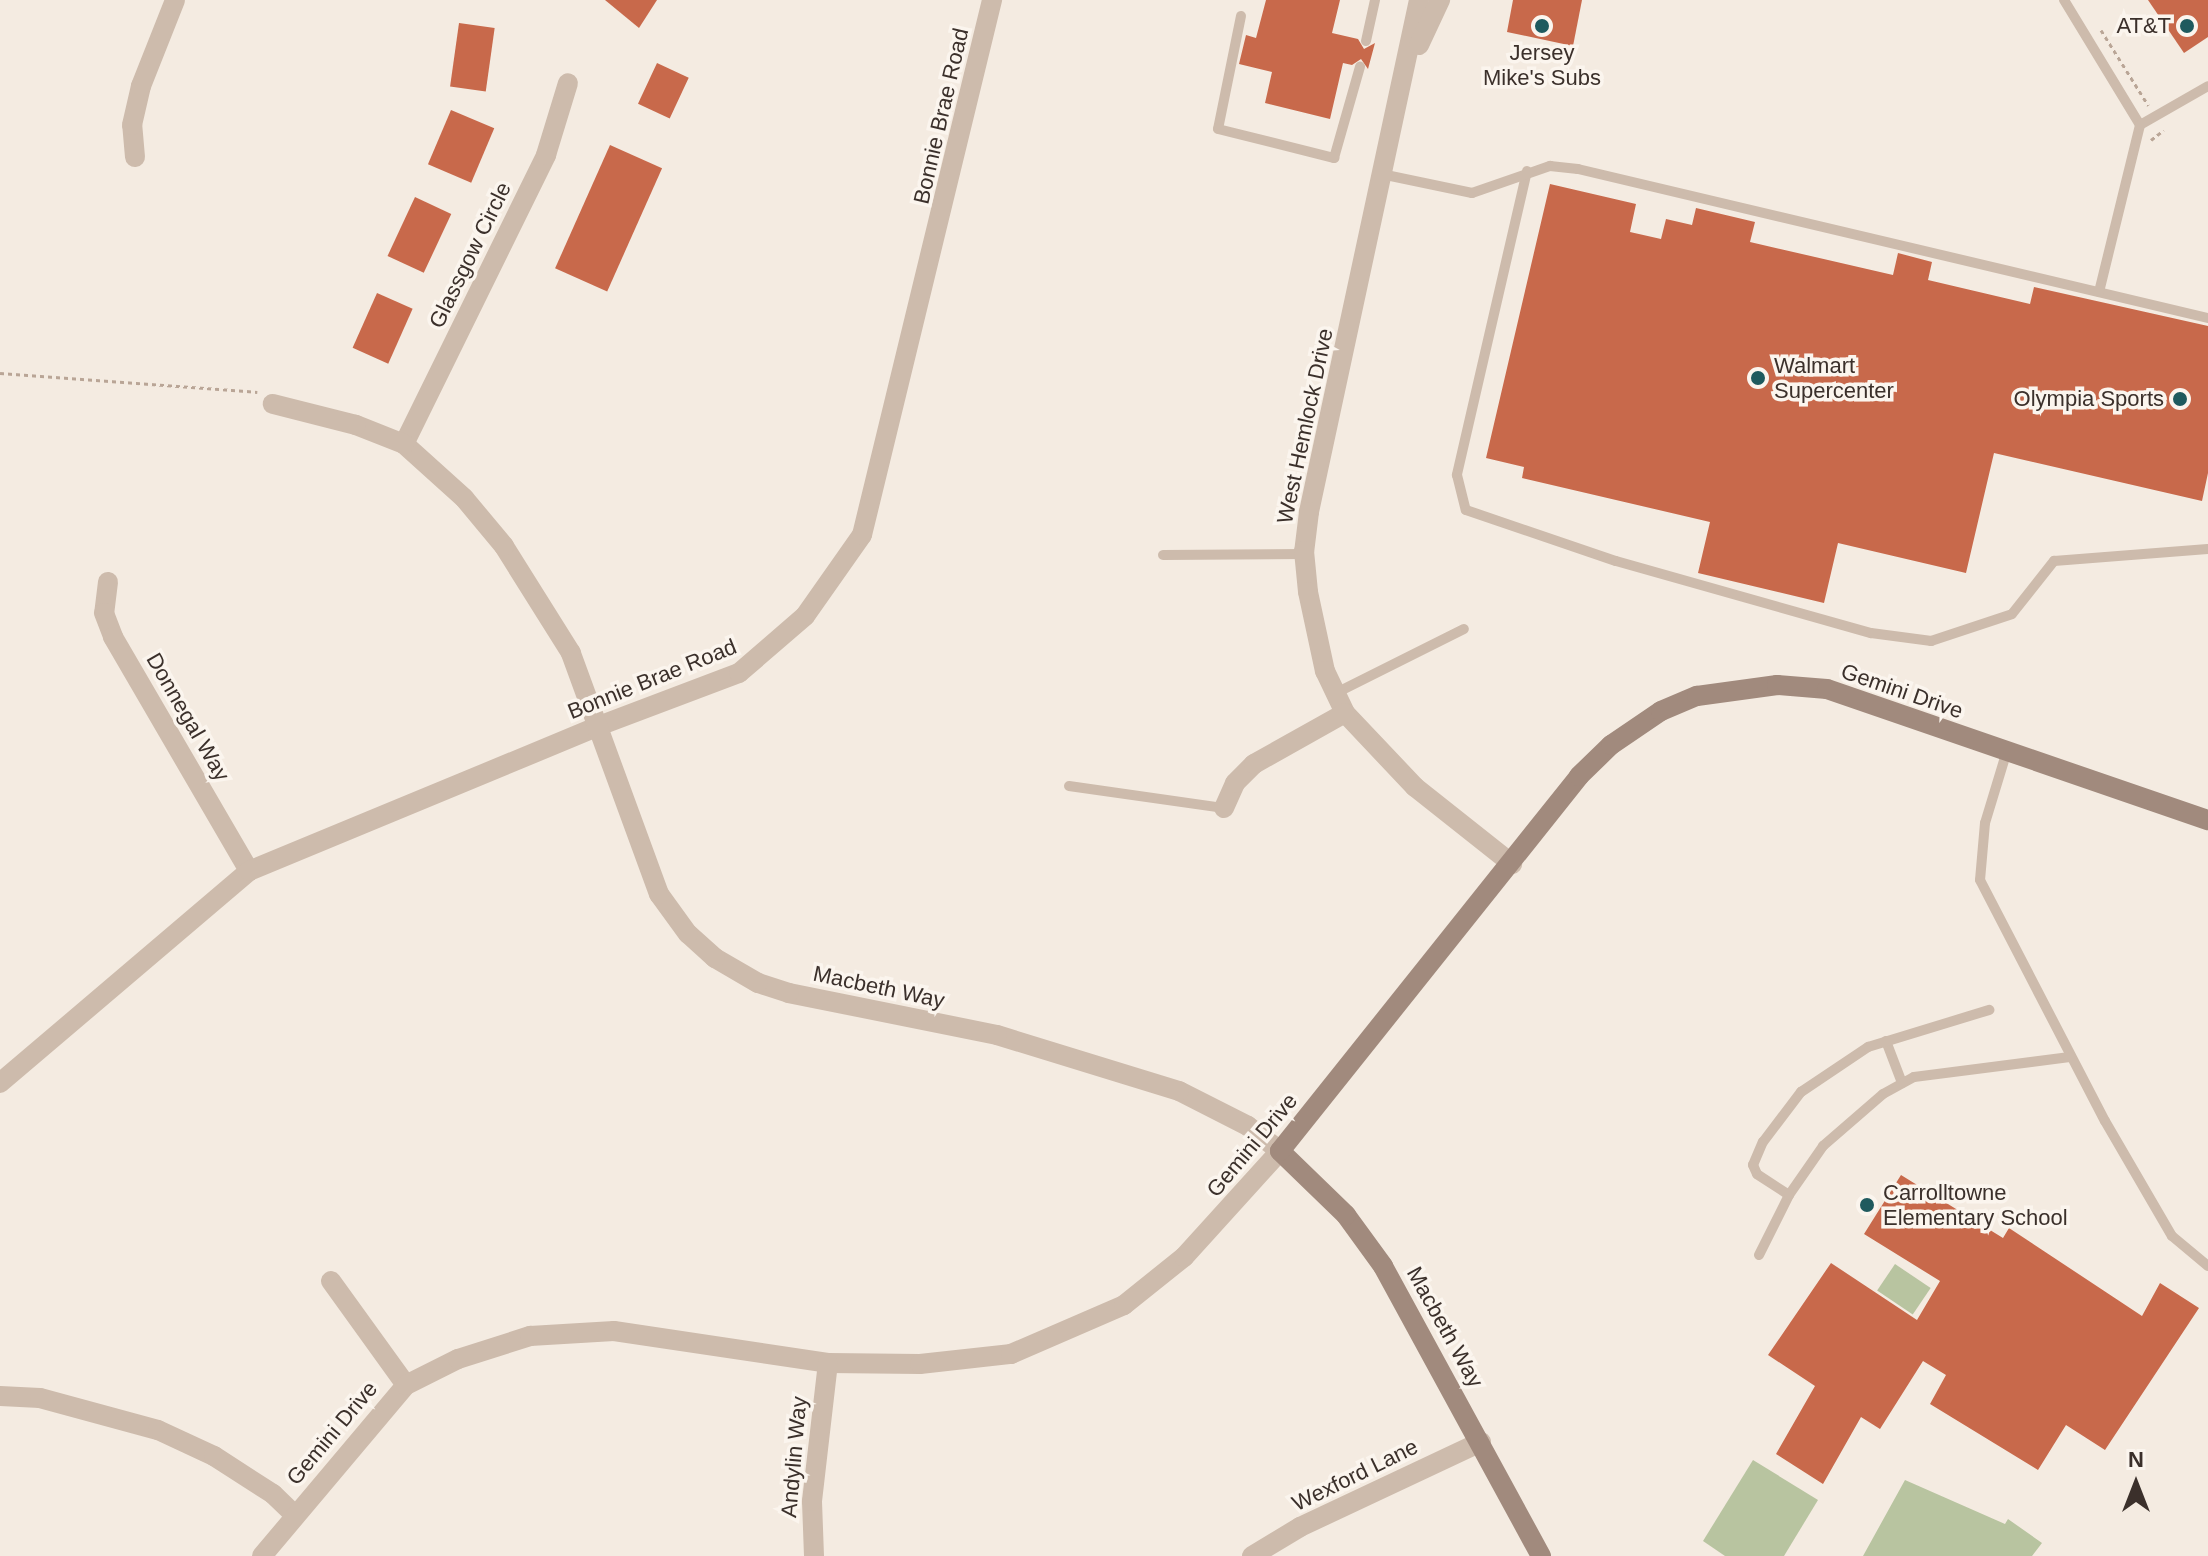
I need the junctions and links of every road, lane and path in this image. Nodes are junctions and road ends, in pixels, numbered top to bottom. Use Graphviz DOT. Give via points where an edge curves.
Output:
graph roads {
  1 [pos="175,0"];
  2 [pos="992,0"];
  3 [pos="1375,0"];
  4 [pos="1419,0"];
  5 [pos="1440,0"];
  6 [pos="2064,0"];
  7 [pos="1241,16"];
  8 [pos="2097,24"];
  9 [pos="1366,41"];
  10 [pos="1360,67"];
  11 [pos="1409,67"];
  12 [pos="568,83"];
  13 [pos="2208,86"];
  14 [pos="2155,116"];
  15 [pos="2175,123"];
  16 [pos="2140,125"];
  17 [pos="2164,130"];
  18 [pos="2145,146"];
  19 [pos="135,157"];
  20 [pos="1527,171"];
  21 [pos="1386,175"];
  22 [pos="2099,292"];
  23 [pos="2208,318"];
  24 [pos="0,373"];
  25 [pos="273,404"];
  26 [pos="404,444"];
  27 [pos="2208,549"];
  28 [pos="1304,554"];
  29 [pos="1163,555"];
  30 [pos="108,582"];
  31 [pos="1464,629"];
  32 [pos="1334,694"];
  33 [pos="1345,713"];
  34 [pos="596,727"];
  35 [pos="2006,754"];
  36 [pos="1069,786"];
  37 [pos="1224,808"];
  38 [pos="2208,820"];
  39 [pos="1512,864"];
  40 [pos="249,871"];
  41 [pos="1989,1010"];
  42 [pos="1886,1041"];
  43 [pos="2070,1057"];
  44 [pos="0,1083"];
  45 [pos="1902,1083"];
  46 [pos="1280,1151"];
  47 [pos="1789,1195"];
  48 [pos="1759,1255"];
  49 [pos="2208,1266"];
  50 [pos="331,1281"];
  51 [pos="828,1363"];
  52 [pos="406,1385"];
  53 [pos="0,1396"];
  54 [pos="1481,1442"];
  55 [pos="295,1515"];
  56 [pos="262,1556"];
  57 [pos="814,1556"];
  58 [pos="1252,1556"];
  59 [pos="1541,1556"];
  1 -- 19 [label="street" via="141,86 132,125"];
  2 -- 34 [label="street, Bonnie Brae Road" via="862,535 805,616 753,664"];
  3 -- 9 [label="lane"];
  4 -- 11 [label="street, West Hemlock Drive"];
  5 -- 11 [label="street, West Hemlock Drive"];
  6 -- 16 [label="lane"];
  7 -- 10 [label="lane" via="1218,129 1334,158"];
  8 -- 14 [label="path"];
  11 -- 21 [label="street, West Hemlock Drive"];
  12 -- 26 [label="street, Glassgow Circle" via="546,155"];
  13 -- 14 [label="lane"];
  14 -- 16 [label="lane"];
  14 -- 17 [label="path"];
  15 -- 17 [label="path"];
  16 -- 22 [label="lane"];
  17 -- 18 [label="path"];
  20 -- 21 [label="lane" via="1472,193"];
  20 -- 22 [label="lane" via="1550,166 1578,169"];
  20 -- 27 [label="lane" via="1457,475 1466,510 1616,561 1841,625 1931,641 2012,614 2054,561"];
  21 -- 28 [label="street, West Hemlock Drive" via="1323,444"];
  22 -- 23 [label="lane"];
  24 -- 25 [label="path" via="226,387 262,393"];
  25 -- 26 [label="street, Macbeth Way" via="356,425"];
  26 -- 34 [label="street, Macbeth Way" via="464,498 537,590 571,653"];
  28 -- 29 [label="lane"];
  28 -- 32 [label="street, West Hemlock Drive" via="1316,633"];
  30 -- 40 [label="street, Donnegal Way" via="104,613 113,637"];
  31 -- 32 [label="lane"];
  32 -- 33 [label="street, West Hemlock Drive"];
  33 -- 37 [label="street" via="1254,764 1235,783"];
  33 -- 39 [label="street, West Hemlock Drive" via="1415,787"];
  34 -- 40 [label="street, Bonnie Brae Road"];
  34 -- 46 [label="street, Macbeth Way" via="659,894 688,934 715,958 758,983 789,993 997,1035 1179,1091 1248,1126"];
  35 -- 38 [label="street, Gemini Drive"];
  35 -- 39 [label="street, Gemini Drive" via="1827,689 1777,685 1697,696 1661,711 1611,745 1579,776"];
  35 -- 43 [label="lane" via="1985,823 1980,880"];
  36 -- 37 [label="lane"];
  39 -- 46 [label="street, Gemini Drive"];
  40 -- 44 [label="street, Bonnie Brae Road"];
  41 -- 42 [label="lane"];
  42 -- 45 [label="lane"];
  42 -- 47 [label="lane" via="1832,1068 1801,1092 1763,1142 1753,1165 1757,1174"];
  43 -- 45 [label="lane" via="1914,1077"];
  43 -- 49 [label="lane" via="2172,1236"];
  45 -- 47 [label="lane" via="1861,1109 1823,1146"];
  46 -- 51 [label="street, Gemini Drive" via="1184,1257 1124,1305 1072,1330 1011,1354 920,1364"];
  46 -- 54 [label="street, Macbeth Way" via="1337,1205 1383,1266"];
  47 -- 48 [label="lane"];
  50 -- 52 [label="street"];
  51 -- 52 [label="street, Gemini Drive" via="614,1331 530,1336 458,1359"];
  51 -- 57 [label="street, Andylin Way" via="812,1501"];
  52 -- 55 [label="street, Gemini Drive"];
  53 -- 55 [label="street" via="40,1398 158,1430 214,1456 273,1494"];
  54 -- 58 [label="street, Wexford Lane" via="1300,1527"];
  54 -- 59 [label="street, Macbeth Way"];
  55 -- 56 [label="street, Gemini Drive"];
}
